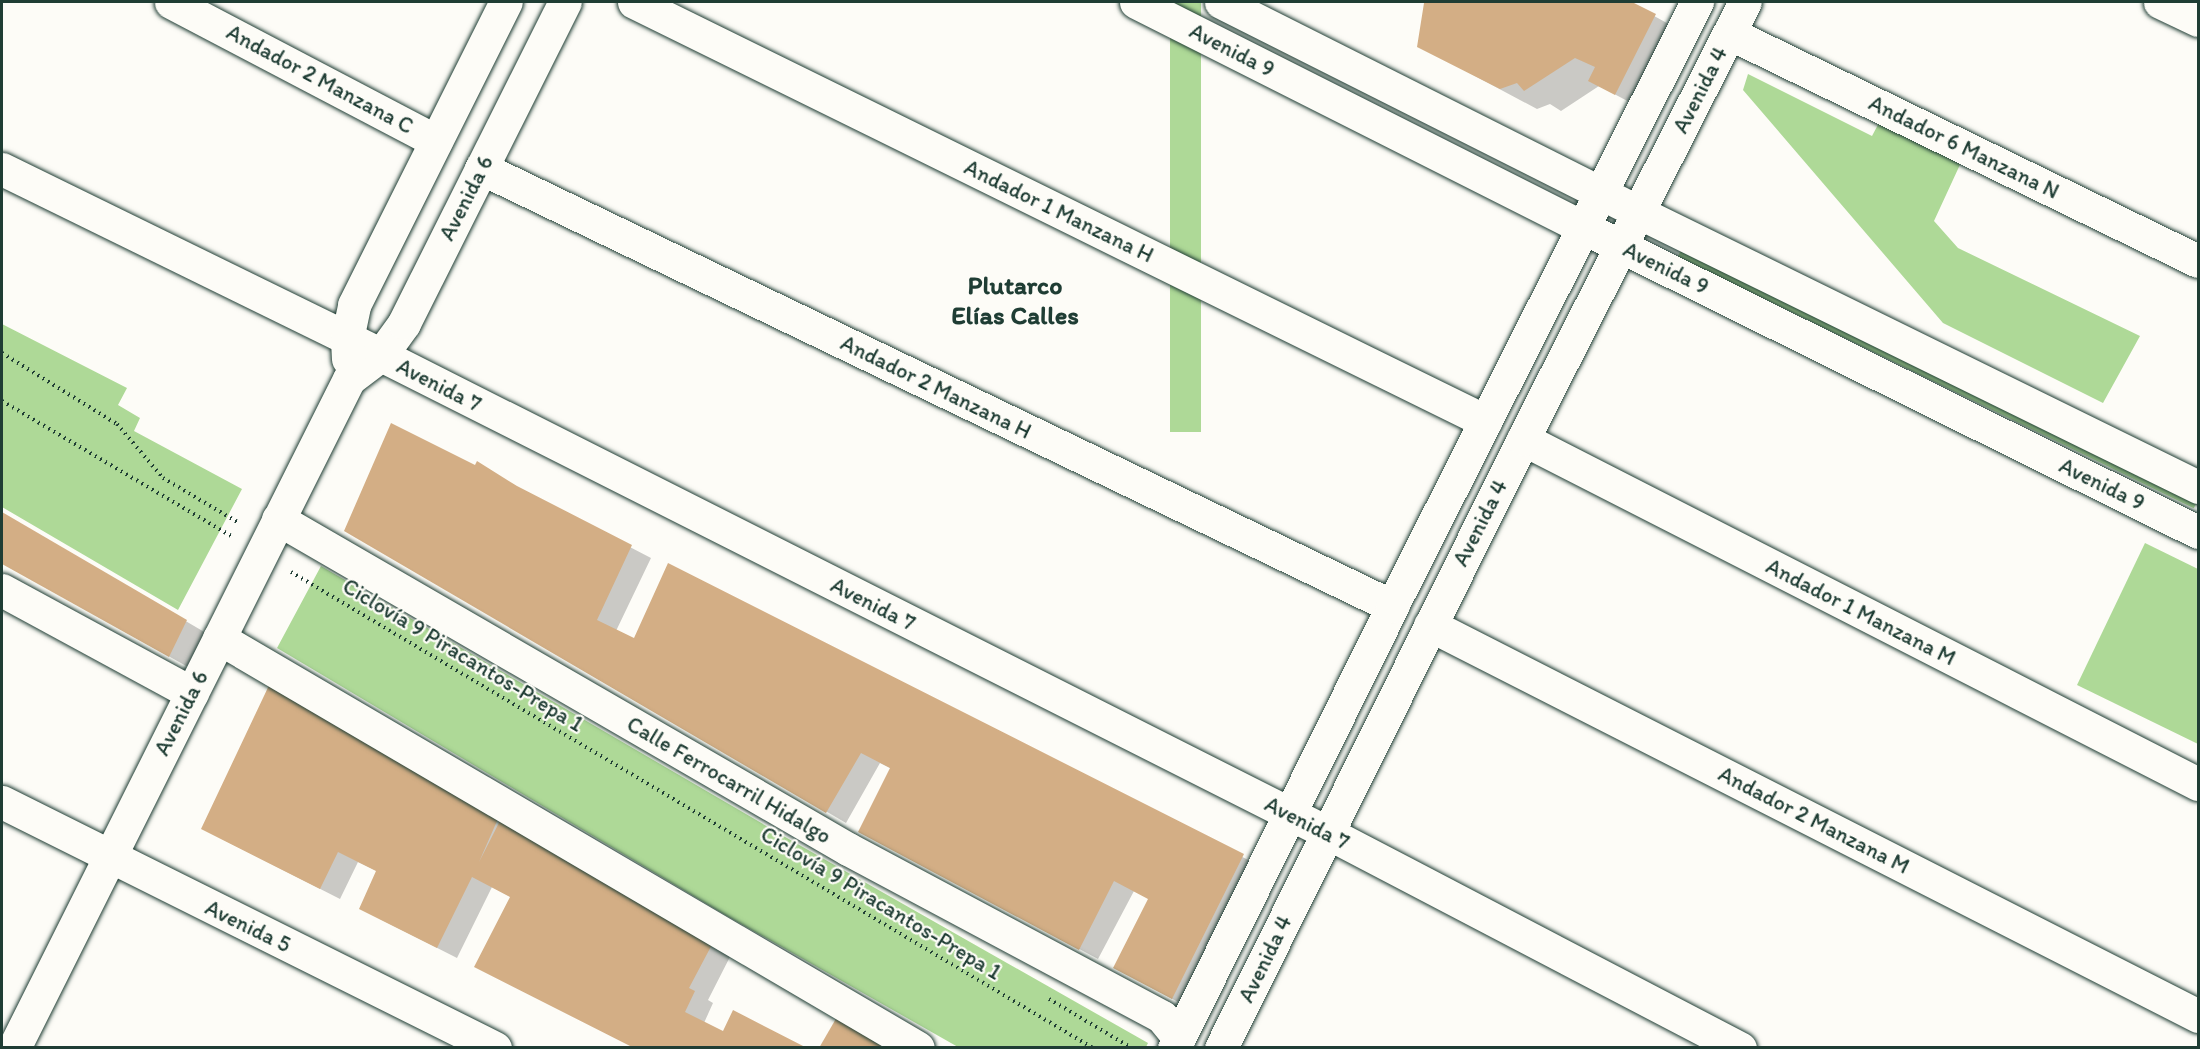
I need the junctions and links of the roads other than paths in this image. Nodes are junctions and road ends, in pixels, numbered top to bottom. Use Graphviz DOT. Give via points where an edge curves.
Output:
graph roads {
  1 [pos="171,2"];
  2 [pos="506,2"];
  3 [pos="565,2"];
  4 [pos="634,2"];
  5 [pos="1136,2"];
  6 [pos="1221,2"];
  7 [pos="1697,2"];
  8 [pos="1745,2"];
  9 [pos="2160,2"];
  10 [pos="2199,20"];
  11 [pos="1729,33"];
  12 [pos="436,141"];
  13 [pos="1626,143"];
  14 [pos="1663,163"];
  15 [pos="481,168"];
  16 [pos="2,169"];
  17 [pos="1602,192"];
  18 [pos="1638,212"];
  19 [pos="1584,228"];
  20 [pos="1621,246"];
  21 [pos="2199,261"];
  22 [pos="1555,284"];
  23 [pos="1592,304"];
  24 [pos="347,339"];
  25 [pos="381,355"];
  26 [pos="349,379"];
  27 [pos="1485,421"];
  28 [pos="1523,439"];
  29 [pos="2199,487"];
  30 [pos="278,519"];
  31 [pos="2199,532"];
  32 [pos="2,590"];
  33 [pos="1392,606"];
  34 [pos="1430,625"];
  35 [pos="219,638"];
  36 [pos="192,693"];
  37 [pos="1317,759"];
  38 [pos="1355,778"];
  39 [pos="2199,784"];
  40 [pos="2,802"];
  41 [pos="1290,814"];
  42 [pos="1328,833"];
  43 [pos="109,857"];
  44 [pos="1267,861"];
  45 [pos="1304,879"];
  46 [pos="2199,1016"];
  47 [pos="1177,1043"];
  48 [pos="14,1047"];
  49 [pos="495,1047"];
  50 [pos="918,1047"];
  51 [pos="1221,1047"];
  52 [pos="1740,1047"];
  1 -- 12 [label="street, Andador 2 Manzana C"];
  2 -- 12 [label="street, Avenida 6"];
  3 -- 15 [label="street, Avenida 6"];
  4 -- 27 [label="street, Andador 1 Manzana H"];
  5 -- 19 [label="street, Avenida 9"];
  6 -- 17 [label="street, Avenida 9"];
  7 -- 13 [label="street, Avenida 4"];
  8 -- 11 [label="street, Avenida 4"];
  9 -- 10 [label="street"];
  11 -- 14 [label="street, Avenida 4"];
  11 -- 21 [label="street, Andador 6 Manzana N"];
  12 -- 24 [label="street, Avenida 6" via="354,305"];
  13 -- 14 [label="street"];
  13 -- 17 [label="street, Avenida 4"];
  14 -- 18 [label="street, Avenida 4"];
  15 -- 25 [label="street, Avenida 6" via="404,322"];
  15 -- 33 [label="street, Andador 2 Manzana H"];
  16 -- 24 [label="street, Avenida 7"];
  17 -- 18 [label="street, Avenida 9"];
  17 -- 19 [label="street, Avenida 4"];
  18 -- 20 [label="street, Avenida 4"];
  18 -- 29 [label="street, Avenida 9"];
  19 -- 20 [label="street, Avenida 9"];
  19 -- 22 [label="street, Avenida 4"];
  20 -- 23 [label="street, Avenida 4"];
  20 -- 31 [label="street, Avenida 9"];
  22 -- 23 [label="street"];
  22 -- 27 [label="street, Avenida 4"];
  23 -- 28 [label="street, Avenida 4"];
  24 -- 25 [label="street, Avenida 7"];
  24 -- 26 [label="street, Avenida 6"];
  25 -- 26 [label="street, Avenida 6"];
  25 -- 41 [label="street, Avenida 7"];
  26 -- 30 [label="street, Avenida 6"];
  27 -- 33 [label="street, Avenida 4"];
  28 -- 34 [label="street, Avenida 4"];
  28 -- 39 [label="street, Andador 1 Manzana M"];
  30 -- 35 [label="street, Avenida 6"];
  30 -- 47 [label="street, Calle Ferrocarril Hidalgo" via="848,849 1162,1017"];
  32 -- 36 [label="street"];
  33 -- 37 [label="street, Avenida 4"];
  34 -- 38 [label="street, Avenida 4"];
  34 -- 46 [label="street, Andador 2 Manzana M"];
  35 -- 36 [label="street, Avenida 6"];
  35 -- 50 [label="street"];
  36 -- 43 [label="street, Avenida 6"];
  37 -- 38 [label="street"];
  37 -- 41 [label="street, Avenida 4"];
  38 -- 42 [label="street, Avenida 4"];
  40 -- 43 [label="street, Avenida 5"];
  41 -- 42 [label="street, Avenida 7"];
  41 -- 44 [label="street, Avenida 4"];
  42 -- 45 [label="street, Avenida 4"];
  42 -- 52 [label="street, Avenida 7"];
  43 -- 48 [label="street, Avenida 6"];
  43 -- 49 [label="street, Avenida 5"];
  44 -- 45 [label="street"];
  44 -- 47 [label="street, Avenida 4"];
  45 -- 51 [label="street, Avenida 4"];
}
